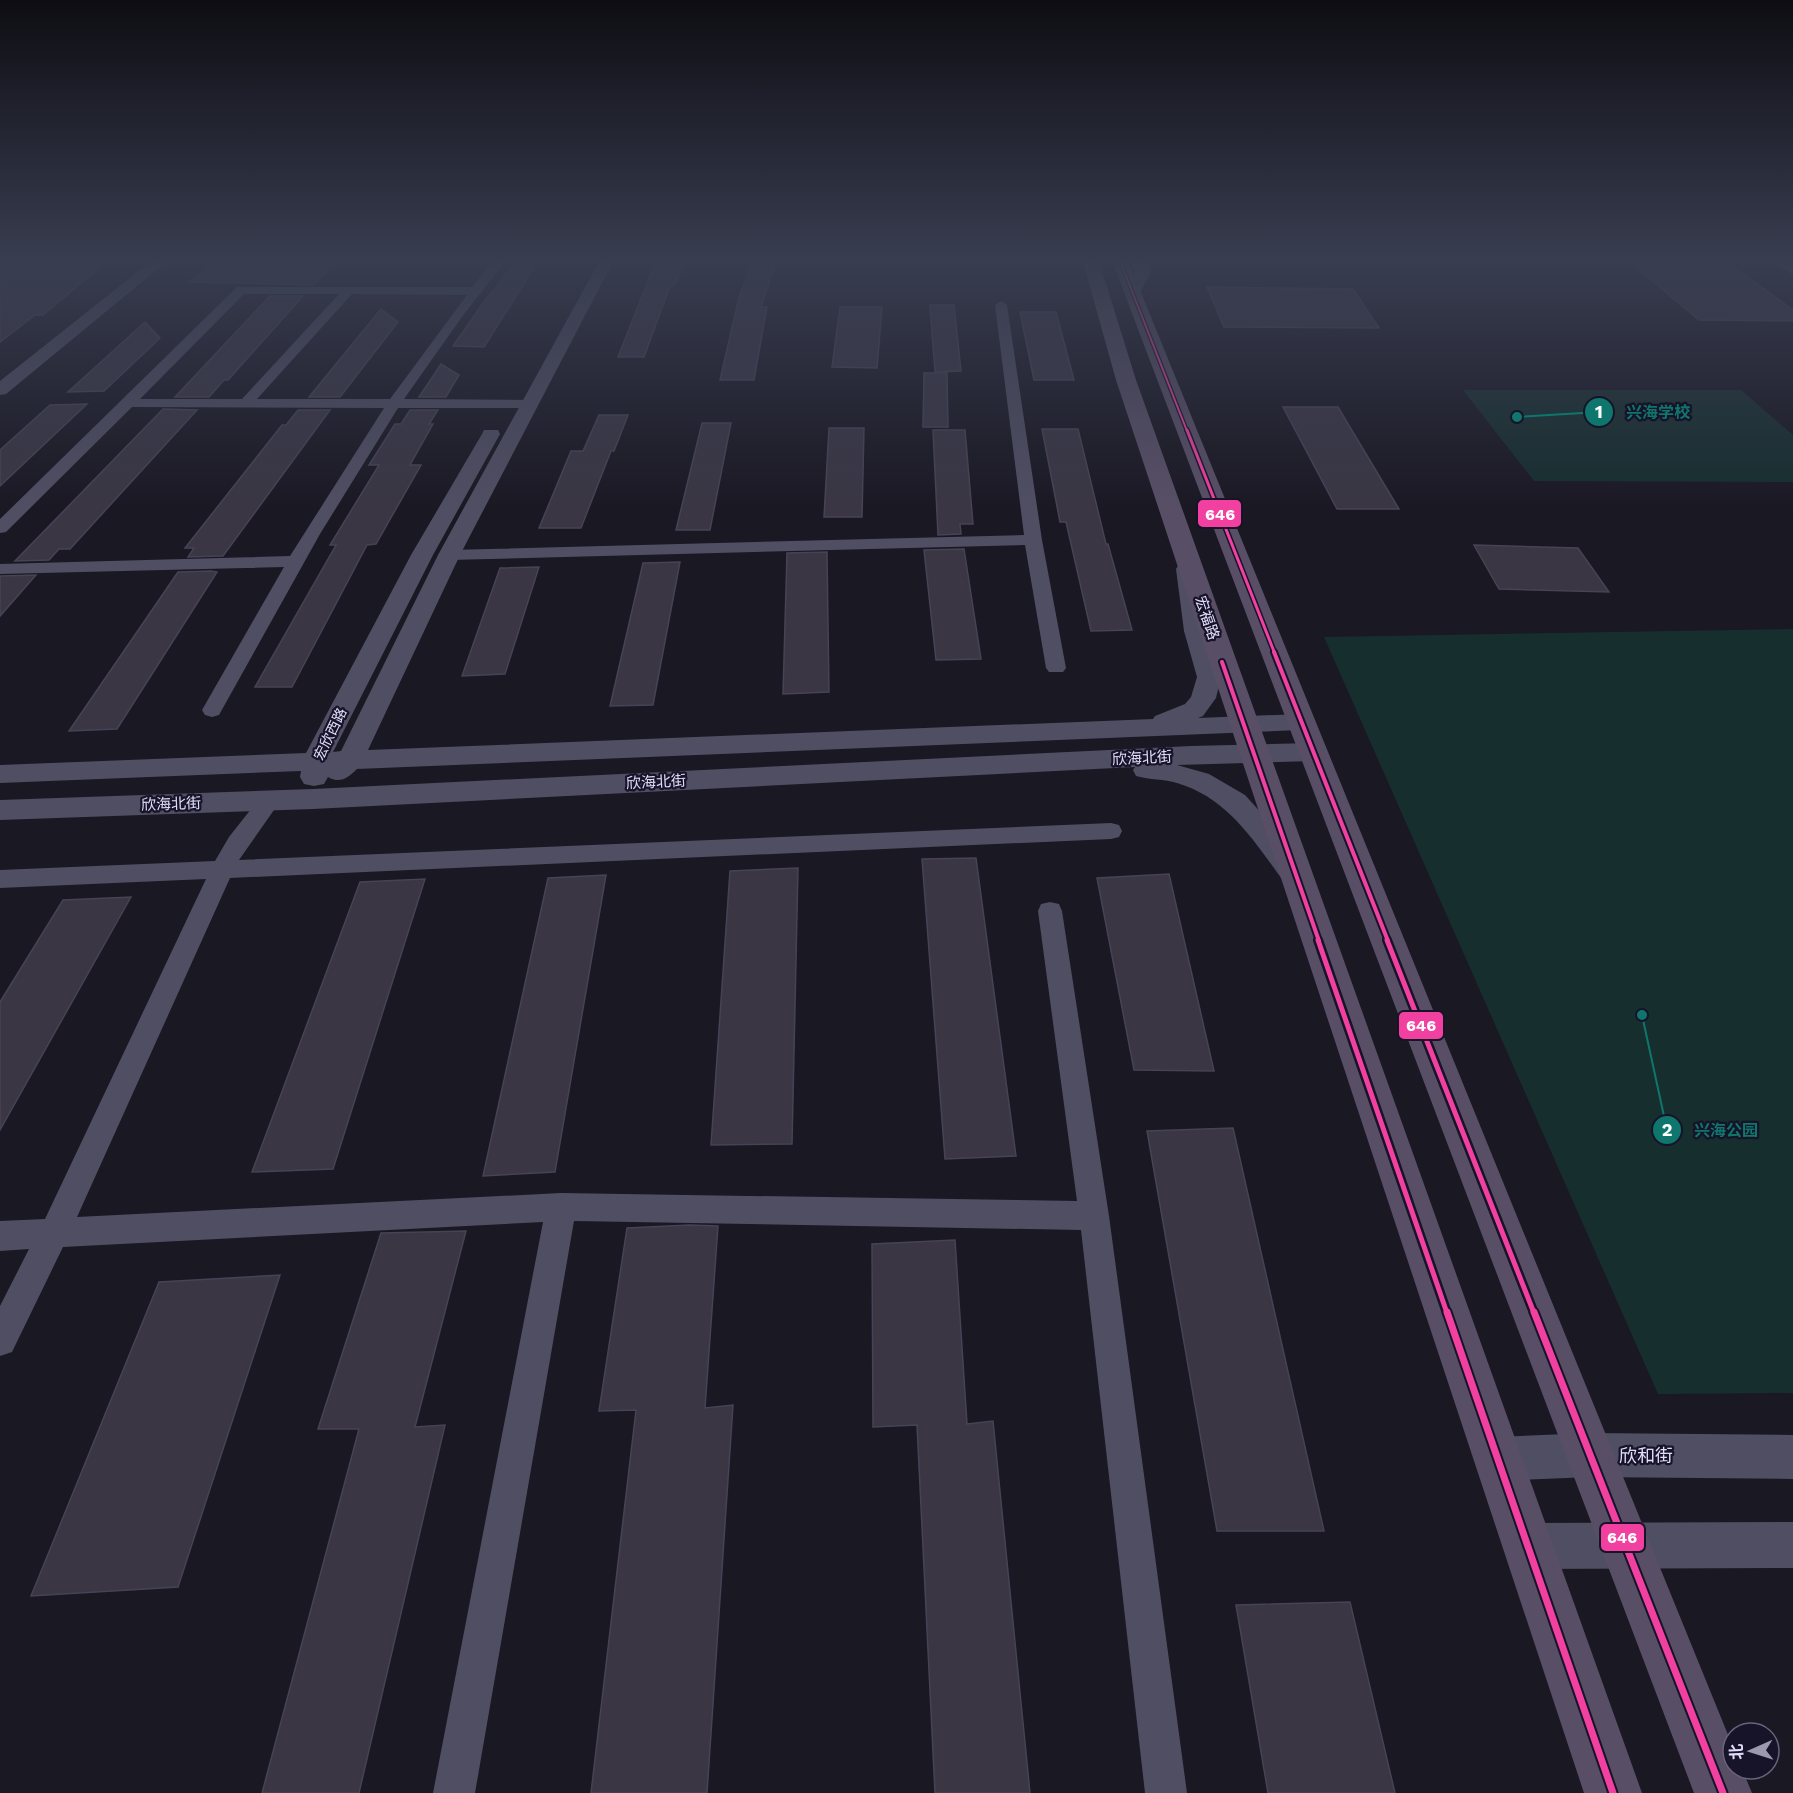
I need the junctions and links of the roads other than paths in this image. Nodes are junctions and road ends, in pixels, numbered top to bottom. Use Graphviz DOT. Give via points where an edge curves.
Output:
graph roads {
  1 [pos="60,342"];
  2 [pos="189,342"];
  3 [pos="302,342"];
  4 [pos="437,342"];
  5 [pos="548,342"];
  6 [pos="557,342"];
  7 [pos="1005,342"];
  8 [pos="1115,342"];
  9 [pos="1151,342"];
  10 [pos="0,390"];
  11 [pos="128,403"];
  12 [pos="246,403"];
  13 [pos="392,403"];
  14 [pos="519,404"];
  15 [pos="0,528"];
  16 [pos="1034,540"];
  17 [pos="1185,554"];
  18 [pos="450,555"];
  19 [pos="294,561"];
  20 [pos="0,569"];
  21 [pos="1056,668"];
  22 [pos="212,710"];
  23 [pos="1300,722"];
  24 [pos="1244,723"];
  25 [pos="1098,729"];
  26 [pos="1313,752"];
  27 [pos="1255,753"];
  28 [pos="350,760"];
  29 [pos="315,761"];
  30 [pos="907,770"];
  31 [pos="0,774"];
  32 [pos="313,798"];
  33 [pos="270,800"];
  34 [pos="0,810"];
  35 [pos="1111,831"];
  36 [pos="222,870"];
  37 [pos="1298,878"];
  38 [pos="0,879"];
  39 [pos="1050,911"];
  40 [pos="561,1208"];
  41 [pos="1094,1216"];
  42 [pos="54,1233"];
  43 [pos="0,1236"];
  44 [pos="0,1340"];
  45 [pos="1590,1455"];
  46 [pos="1793,1457"];
  47 [pos="1498,1459"];
  48 [pos="1626,1544"];
  49 [pos="1793,1545"];
  50 [pos="1528,1546"];
  51 [pos="454,1793"];
  52 [pos="1166,1793"];
  53 [pos="1612,1793"];
  54 [pos="1724,1793"];
  1 -- 10 [label="street"];
  2 -- 11 [label="street"];
  3 -- 12 [label="street"];
  4 -- 13 [label="street"];
  5 -- 14 [label="street, 宏欣西路"];
  6 -- 14 [label="street, 宏欣西路"];
  7 -- 16 [label="street"];
  8 -- 17 [label="main road, 宏福路"];
  9 -- 23 [label="main road"];
  11 -- 12 [label="street"];
  11 -- 15 [label="street"];
  12 -- 13 [label="street"];
  13 -- 14 [label="street"];
  13 -- 19 [label="street"];
  14 -- 18 [label="street, 宏欣西路"];
  14 -- 29 [label="street, 宏欣西路" via="422,555"];
  16 -- 18 [label="street"];
  16 -- 21 [label="street"];
  17 -- 24 [label="main road, 宏福路"];
  17 -- 25 [label="street" via="1194,620 1209,677 1203,698 1194,710 1169,722"];
  18 -- 28 [label="street, 宏欣西路"];
  19 -- 20 [label="street"];
  19 -- 22 [label="street"];
  23 -- 24 [label="street, 欣海北街"];
  23 -- 26 [label="main road"];
  24 -- 25 [label="street, 欣海北街"];
  24 -- 27 [label="main road, 宏福路"];
  25 -- 28 [label="street, 欣海北街"];
  26 -- 27 [label="street, 欣海北街"];
  26 -- 45 [label="main road"];
  27 -- 30 [label="street, 欣海北街"];
  27 -- 37 [label="main road, 宏福路"];
  28 -- 29 [label="street, 欣海北街"];
  28 -- 32 [label="street, 宏欣西路"];
  29 -- 31 [label="street, 欣海北街"];
  29 -- 32 [label="street, 宏欣西路"];
  30 -- 32 [label="street, 欣海北街"];
  30 -- 37 [label="street" via="1004,776 1152,770 1180,774 1214,788 1243,809"];
  32 -- 33 [label="street, 欣海北街"];
  33 -- 34 [label="street, 欣海北街"];
  33 -- 36 [label="street"];
  35 -- 36 [label="street"];
  36 -- 38 [label="street"];
  36 -- 42 [label="street"];
  37 -- 47 [label="main road, 宏福路"];
  39 -- 41 [label="street"];
  40 -- 41 [label="street"];
  40 -- 42 [label="street"];
  40 -- 51 [label="street"];
  41 -- 52 [label="street"];
  42 -- 43 [label="street"];
  42 -- 44 [label="street"];
  45 -- 46 [label="street, 欣和街"];
  45 -- 47 [label="street, 欣和街"];
  45 -- 48 [label="main road"];
  47 -- 50 [label="main road, 宏福路"];
  48 -- 49 [label="street"];
  48 -- 50 [label="street"];
  48 -- 54 [label="main road"];
  50 -- 53 [label="main road, 宏福路"];
}
